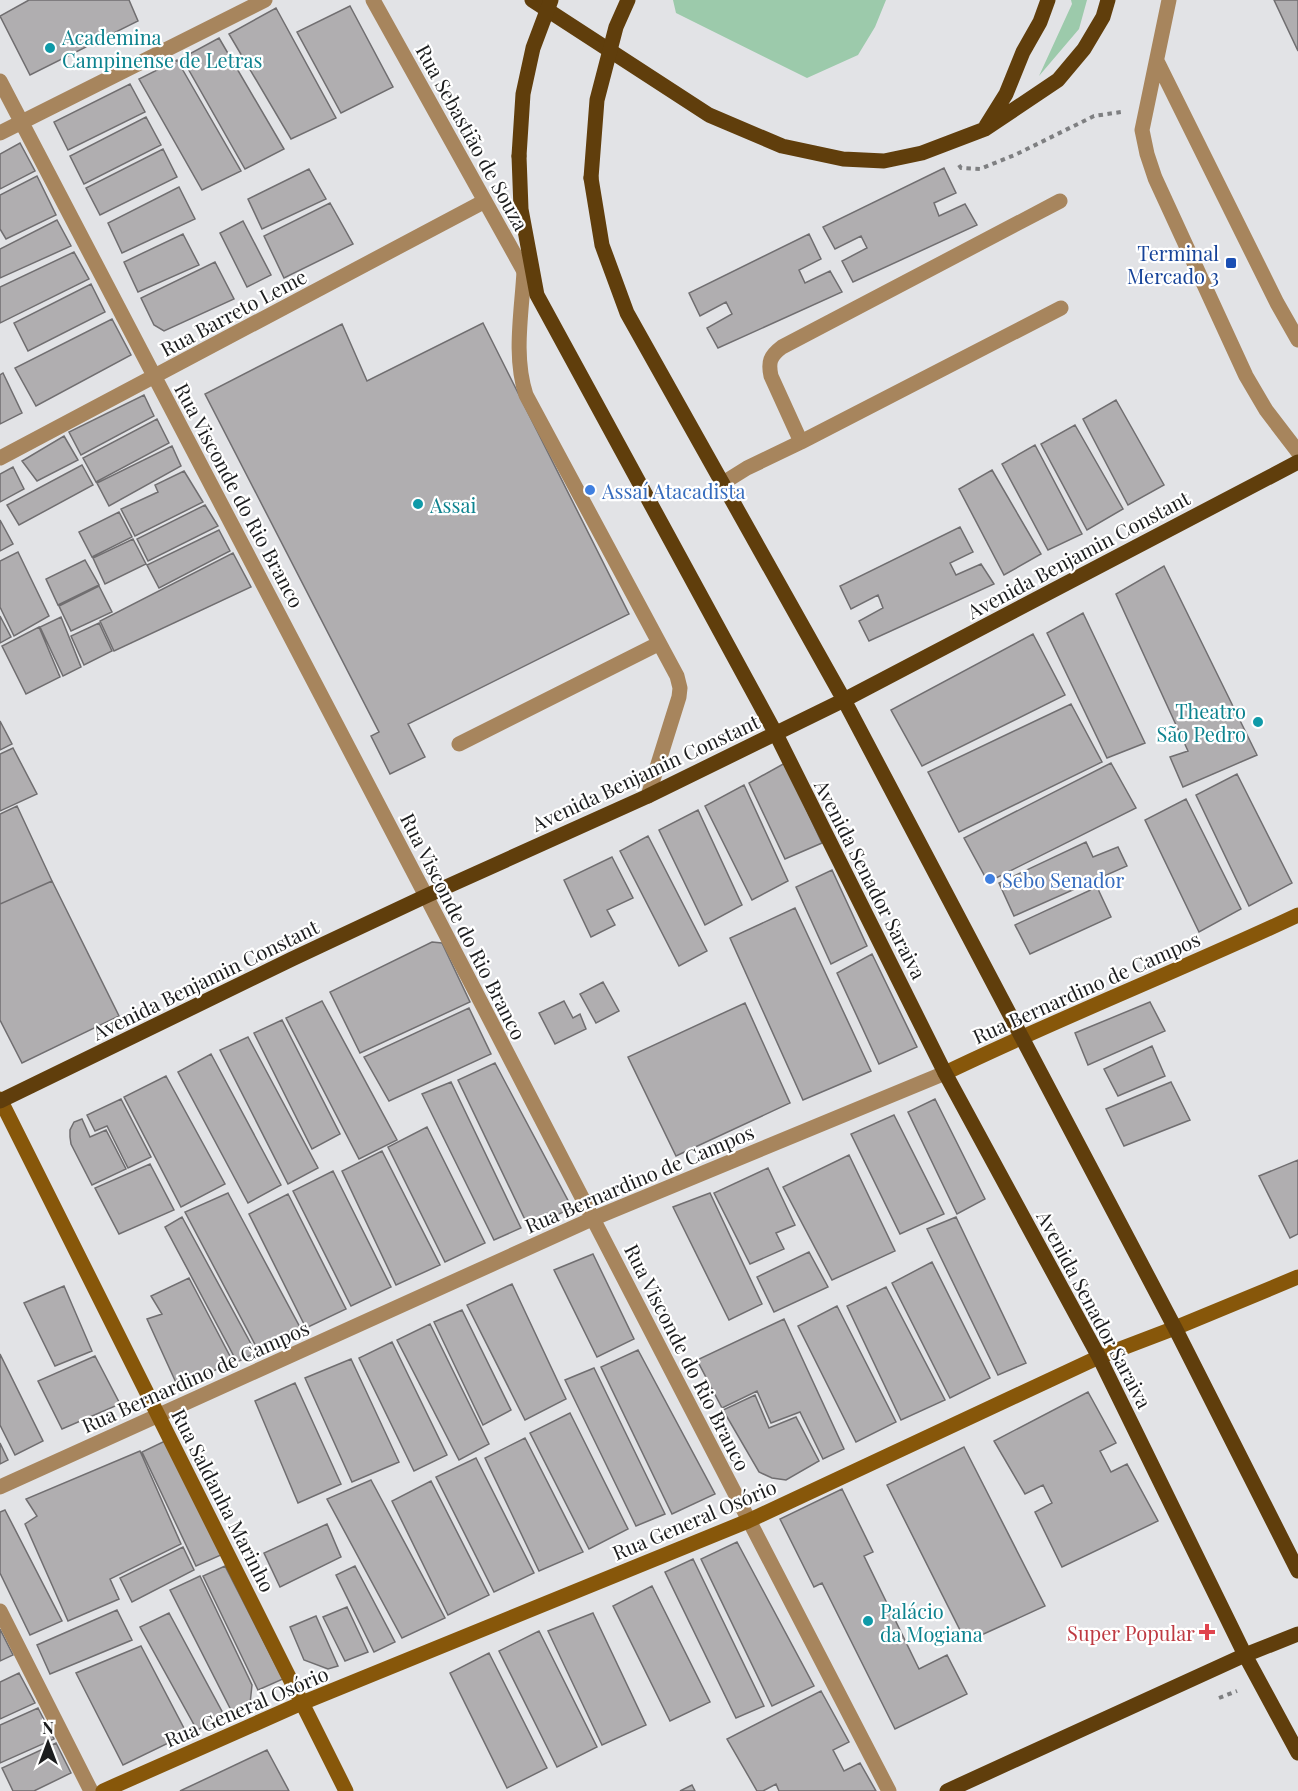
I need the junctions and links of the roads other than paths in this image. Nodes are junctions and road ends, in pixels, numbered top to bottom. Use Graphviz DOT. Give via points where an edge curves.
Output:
graph roads {
  1 [pos="265,0"];
  2 [pos="373,0"];
  3 [pos="532,0"];
  4 [pos="551,0"];
  5 [pos="628,0"];
  6 [pos="1048,0"];
  7 [pos="1108,0"];
  8 [pos="1169,0"];
  9 [pos="1156,61"];
  10 [pos="0,81"];
  11 [pos="22,122"];
  12 [pos="984,129"];
  13 [pos="0,133"];
  14 [pos="485,201"];
  15 [pos="1060,201"];
  16 [pos="524,271"];
  17 [pos="537,295"];
  18 [pos="1061,308"];
  19 [pos="1298,340"];
  20 [pos="155,377"];
  21 [pos="801,442"];
  22 [pos="1298,452"];
  23 [pos="0,458"];
  24 [pos="1298,462"];
  25 [pos="723,483"];
  26 [pos="658,644"];
  27 [pos="844,700"];
  28 [pos="776,734"];
  29 [pos="459,744"];
  30 [pos="648,796"];
  31 [pos="426,896"];
  32 [pos="1298,915"];
  33 [pos="1021,1036"];
  34 [pos="945,1073"];
  35 [pos="0,1100"];
  36 [pos="592,1219"];
  37 [pos="1298,1277"];
  38 [pos="1175,1328"];
  39 [pos="1099,1357"];
  40 [pos="158,1416"];
  41 [pos="0,1487"];
  42 [pos="748,1521"];
  43 [pos="1298,1571"];
  44 [pos="0,1611"];
  45 [pos="1298,1634"];
  46 [pos="1245,1654"];
  47 [pos="302,1703"];
  48 [pos="1298,1753"];
  49 [pos="91,1791"];
  50 [pos="103,1791"];
  51 [pos="346,1791"];
  52 [pos="889,1791"];
  53 [pos="947,1791"];
  1 -- 11 [label="street"];
  2 -- 14 [label="street, Rua Sebastião de Souza"];
  3 -- 12 [label="main road" via="709,115 782,146 843,159 884,161 922,153"];
  4 -- 17 [label="main road, Avenida Senador Saraiva, bridge" via="533,48 523,94 519,156 521,208"];
  5 -- 25 [label="main road, bridge" via="616,27 597,100 591,178 602,245 627,313"];
  6 -- 12 [label="main road" via="1006,94"];
  7 -- 12 [label="main road" via="1084,49 1058,80"];
  8 -- 9 [label="street"];
  9 -- 19 [label="street"];
  9 -- 22 [label="street" via="1142,130 1155,178 1246,376"];
  10 -- 11 [label="street, Rua Visconde do Rio Branco"];
  11 -- 13 [label="street"];
  11 -- 20 [label="street, Rua Visconde do Rio Branco"];
  14 -- 16 [label="street, Rua Sebastião de Souza"];
  14 -- 20 [label="street, Rua Barreto Leme"];
  15 -- 21 [label="street" via="772,355 768,364 771,376"];
  16 -- 17 [label="street, Rua Sebastião de Souza"];
  16 -- 26 [label="street" via="519,360 526,395"];
  17 -- 28 [label="main road, Avenida Senador Saraiva"];
  18 -- 21 [label="street"];
  20 -- 23 [label="street, Rua Barreto Leme"];
  20 -- 31 [label="street, Rua Visconde do Rio Branco"];
  21 -- 25 [label="street"];
  24 -- 27 [label="main road, Avenida Benjamin Constant"];
  25 -- 27 [label="main road"];
  26 -- 29 [label="street"];
  26 -- 30 [label="street" via="680,688"];
  27 -- 28 [label="main road, Avenida Benjamin Constant"];
  27 -- 33 [label="main road"];
  28 -- 30 [label="main road, Avenida Benjamin Constant"];
  28 -- 34 [label="main road, Avenida Senador Saraiva"];
  30 -- 31 [label="main road, Avenida Benjamin Constant"];
  31 -- 35 [label="main road, Avenida Benjamin Constant"];
  31 -- 36 [label="street, Rua Visconde do Rio Branco"];
  32 -- 33 [label="street, Rua Bernardino de Campos"];
  33 -- 34 [label="street, Rua Bernardino de Campos"];
  33 -- 38 [label="main road"];
  34 -- 36 [label="street, Rua Bernardino de Campos"];
  34 -- 39 [label="main road, Avenida Senador Saraiva"];
  35 -- 40 [label="street, Rua Saldanha Marinho"];
  36 -- 40 [label="street, Rua Bernardino de Campos"];
  36 -- 42 [label="street, Rua Visconde do Rio Branco"];
  37 -- 38 [label="street, Rua General Osório"];
  38 -- 39 [label="street, Rua General Osório"];
  38 -- 43 [label="main road"];
  39 -- 42 [label="street, Rua General Osório"];
  39 -- 46 [label="main road, Avenida Senador Saraiva"];
  40 -- 41 [label="street, Rua Bernardino de Campos"];
  40 -- 47 [label="street, Rua Saldanha Marinho"];
  42 -- 47 [label="street, Rua General Osório"];
  42 -- 52 [label="street, Rua Visconde do Rio Branco"];
  44 -- 49 [label="street"];
  45 -- 46 [label="main road"];
  46 -- 48 [label="main road, Avenida Senador Saraiva"];
  46 -- 53 [label="main road"];
  47 -- 50 [label="street, Rua General Osório"];
  47 -- 51 [label="street, Rua Saldanha Marinho"];
}
